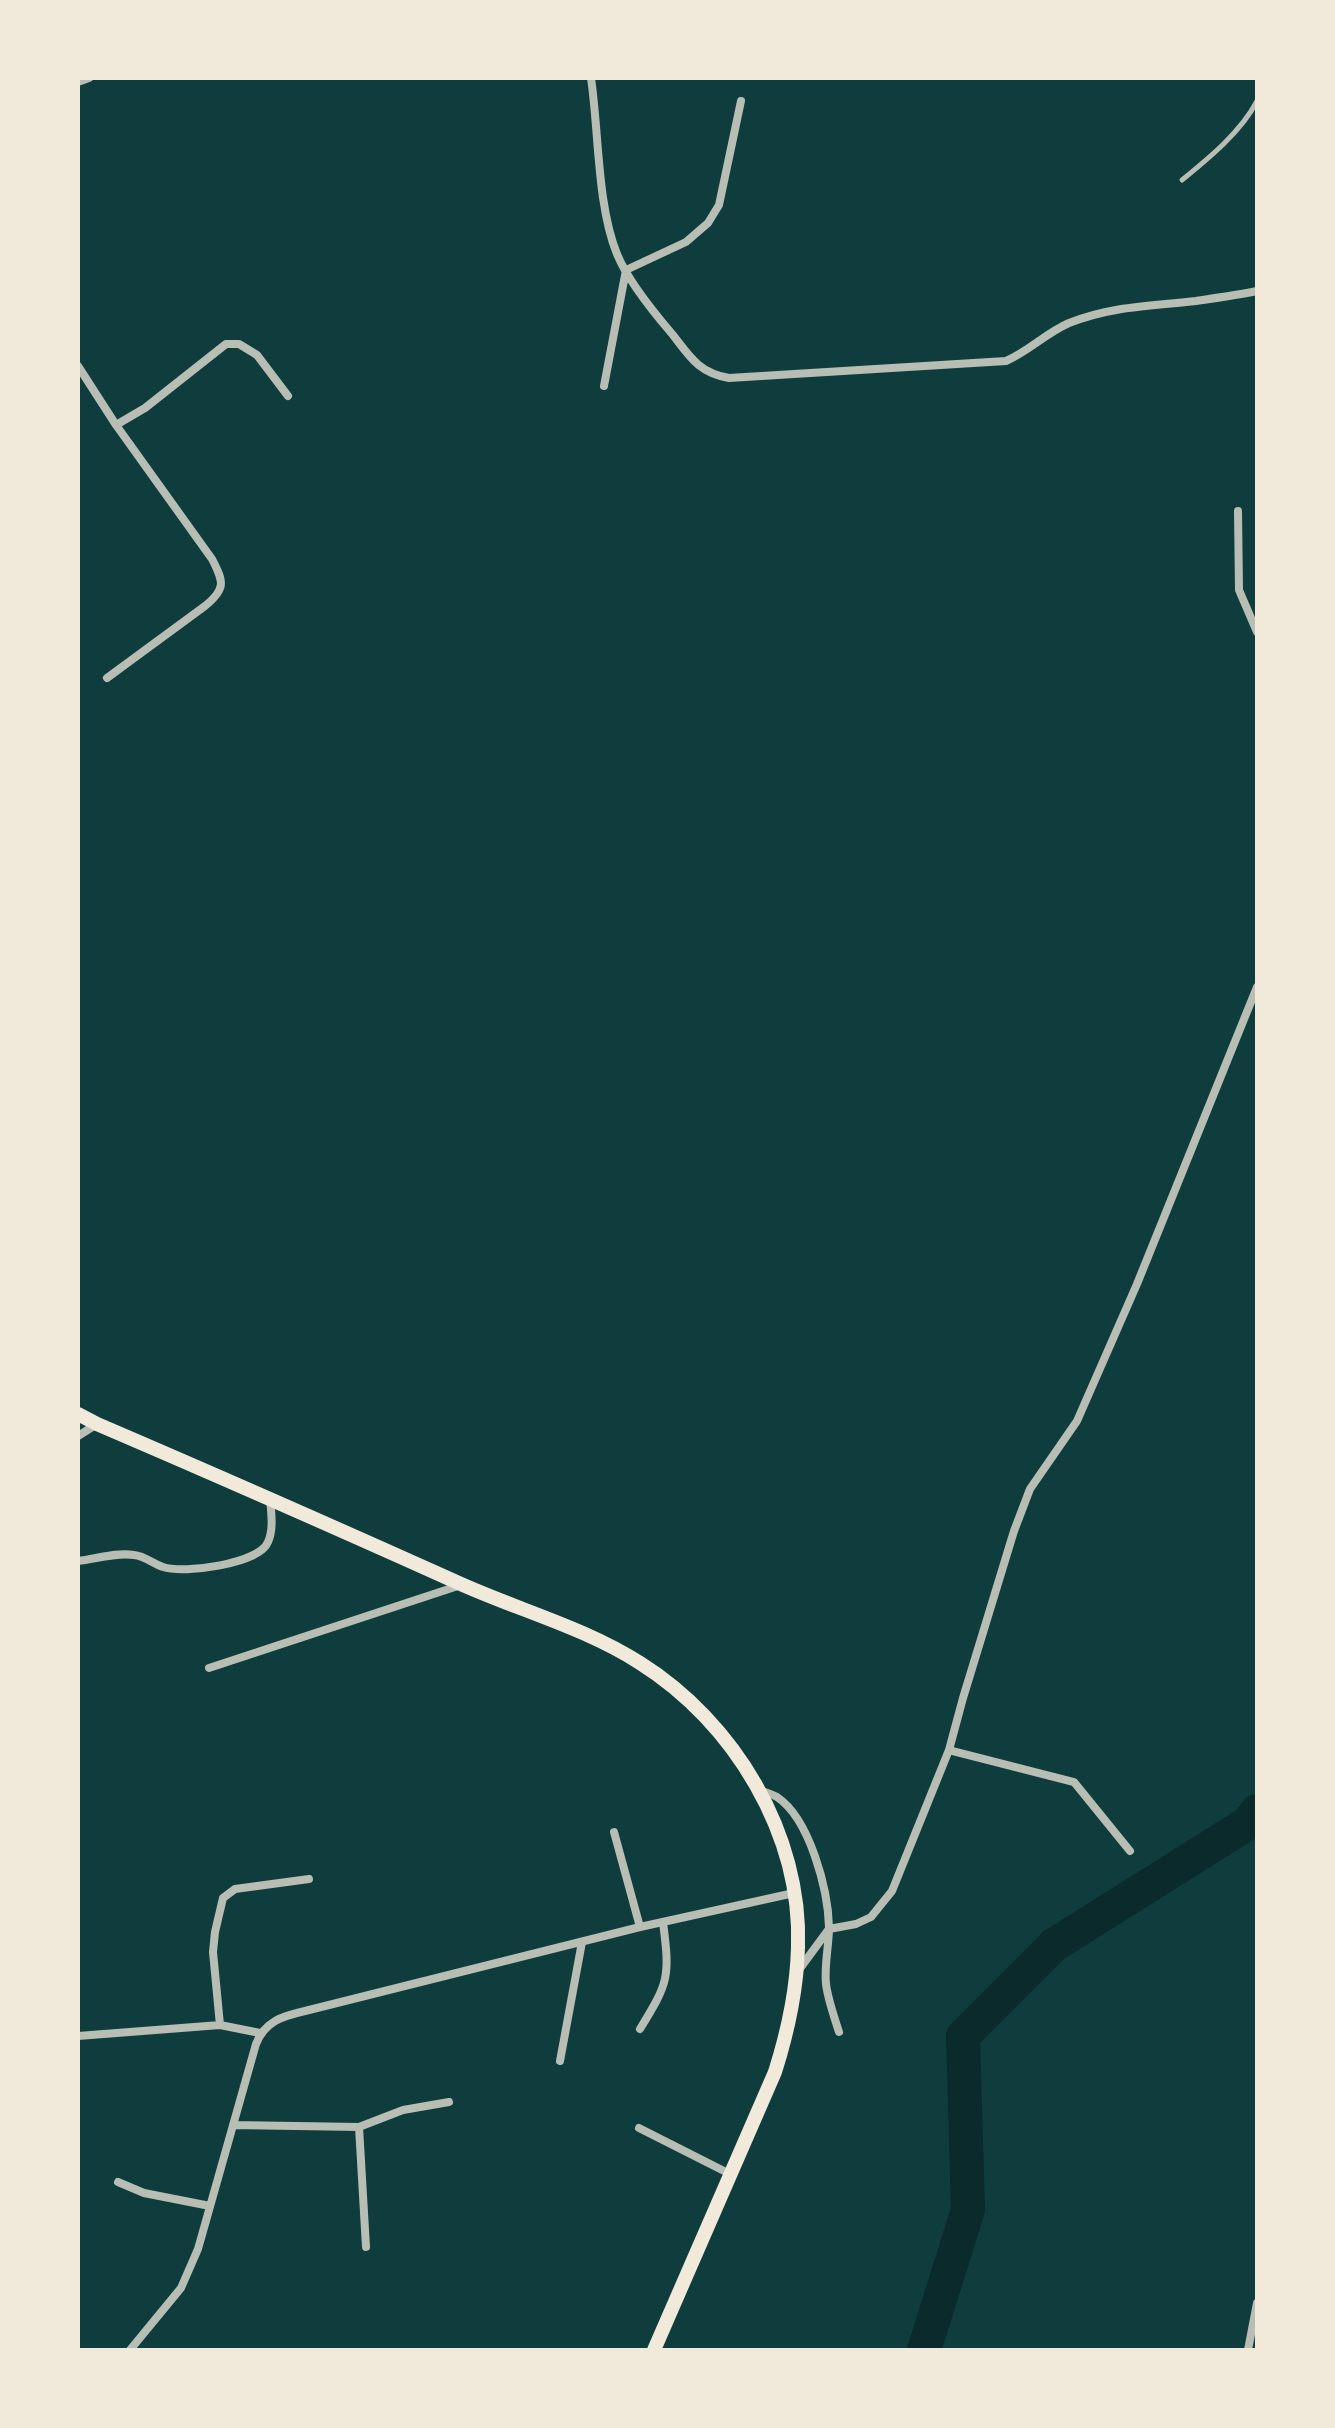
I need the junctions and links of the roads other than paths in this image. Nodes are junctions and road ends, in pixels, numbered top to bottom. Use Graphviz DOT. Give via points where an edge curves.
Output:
graph roads {
  1 [pos="89,78"];
  2 [pos="591,78"];
  3 [pos="78,82"];
  4 [pos="741,101"];
  5 [pos="1257,101"];
  6 [pos="1182,180"];
  7 [pos="626,270"];
  8 [pos="1257,291"];
  9 [pos="78,366"];
  10 [pos="604,386"];
  11 [pos="288,396"];
  12 [pos="116,425"];
  13 [pos="1238,511"];
  14 [pos="1257,632"];
  15 [pos="107,678"];
  16 [pos="1257,987"];
  17 [pos="1254,1010"];
  18 [pos="78,1414"];
  19 [pos="97,1424"];
  20 [pos="78,1436"];
  21 [pos="270,1498"];
  22 [pos="78,1561"];
  23 [pos="462,1585"];
  24 [pos="209,1668"];
  25 [pos="949,1750"];
  26 [pos="758,1790"];
  27 [pos="614,1832"];
  28 [pos="1130,1851"];
  29 [pos="309,1879"];
  30 [pos="794,1893"];
  31 [pos="663,1922"];
  32 [pos="640,1927"];
  33 [pos="829,1929"];
  34 [pos="582,1942"];
  35 [pos="796,1975"];
  36 [pos="220,2025"];
  37 [pos="640,2029"];
  38 [pos="839,2032"];
  39 [pos="260,2033"];
  40 [pos="78,2036"];
  41 [pos="560,2061"];
  42 [pos="449,2102"];
  43 [pos="233,2125"];
  44 [pos="359,2127"];
  45 [pos="639,2128"];
  46 [pos="730,2174"];
  47 [pos="118,2182"];
  48 [pos="210,2206"];
  49 [pos="366,2247"];
  50 [pos="1257,2303"];
  51 [pos="130,2350"];
  52 [pos="654,2350"];
  53 [pos="1248,2350"];
  1 -- 3 [label="street"];
  2 -- 7 [label="street" via="605,207"];
  4 -- 7 [label="street" via="719,205 708,223 686,242"];
  5 -- 6 [label="lane" via="1228,138"];
  7 -- 8 [label="street" via="693,360 713,376 729,378 1006,361 1067,324 1102,313"];
  7 -- 10 [label="street"];
  9 -- 12 [label="street"];
  11 -- 12 [label="street" via="257,355 239,344 226,344"];
  12 -- 15 [label="street" via="212,559 221,588 205,606"];
  13 -- 14 [label="street" via="1239,590"];
  16 -- 17 [label="street"];
  17 -- 25 [label="street" via="1077,1421 1030,1489"];
  18 -- 19 [label="main road"];
  19 -- 20 [label="street"];
  19 -- 21 [label="main road"];
  21 -- 22 [label="street" via="272,1531 254,1556 183,1569 164,1568 131,1554"];
  21 -- 23 [label="main road"];
  23 -- 24 [label="street"];
  23 -- 26 [label="main road" via="603,1642 652,1671 724,1735"];
  25 -- 28 [label="street" via="1074,1782"];
  25 -- 33 [label="street" via="892,1891 871,1917"];
  26 -- 30 [label="main road" via="787,1857"];
  26 -- 33 [label="street" via="777,1797 807,1838 820,1870"];
  27 -- 32 [label="street"];
  29 -- 36 [label="street" via="235,1889 223,1898 213,1952"];
  30 -- 31 [label="street"];
  30 -- 35 [label="main road"];
  31 -- 32 [label="street"];
  31 -- 37 [label="street" via="666,1979"];
  32 -- 34 [label="street"];
  33 -- 35 [label="street"];
  33 -- 38 [label="street" via="827,1986"];
  34 -- 39 [label="street" via="288,2015"];
  34 -- 41 [label="street"];
  35 -- 46 [label="main road" via="788,2031 775,2072"];
  36 -- 39 [label="street"];
  36 -- 40 [label="street"];
  39 -- 43 [label="street"];
  42 -- 44 [label="street" via="403,2110"];
  43 -- 44 [label="street"];
  43 -- 48 [label="street"];
  44 -- 49 [label="street"];
  45 -- 46 [label="street"];
  46 -- 52 [label="main road"];
  47 -- 48 [label="street" via="144,2193"];
  48 -- 51 [label="street" via="187,2278"];
  50 -- 53 [label="street"];
}
